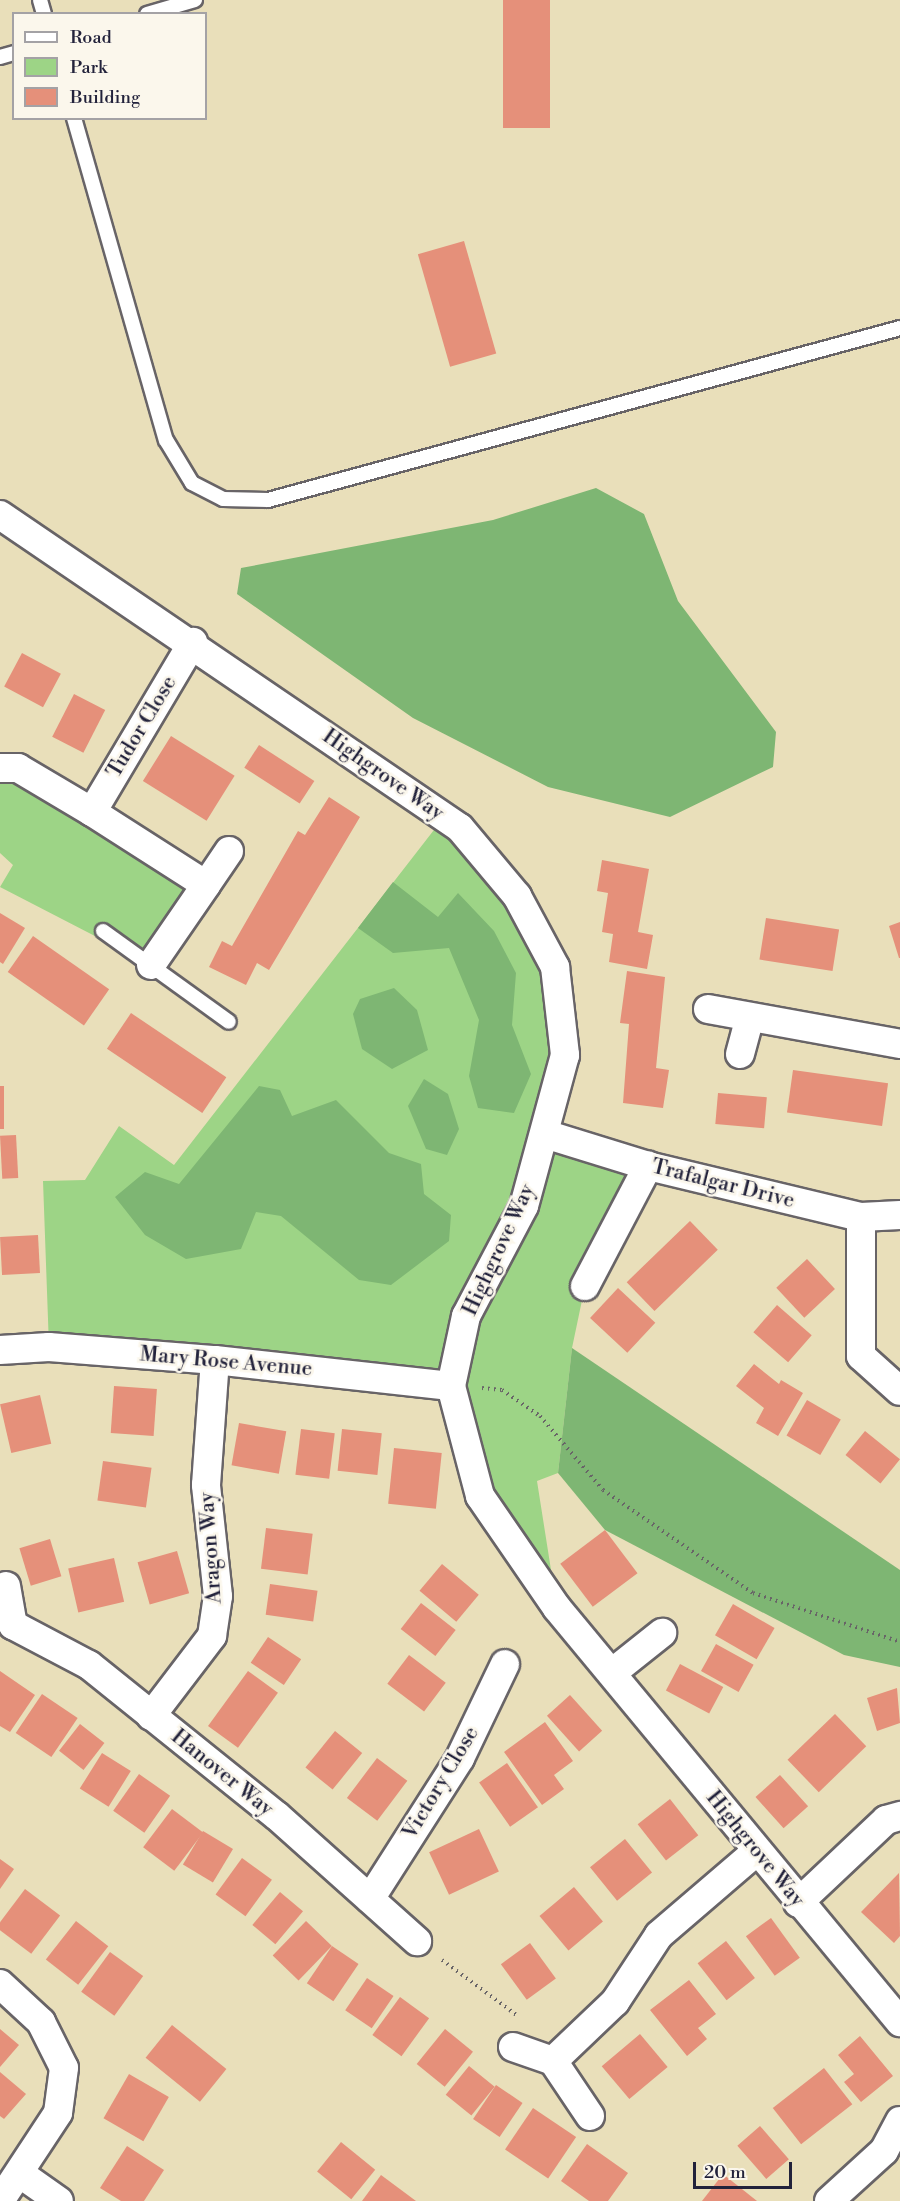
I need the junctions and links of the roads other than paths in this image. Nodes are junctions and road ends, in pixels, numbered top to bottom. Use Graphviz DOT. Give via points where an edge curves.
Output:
graph roads {
  1 [pos="195,0"];
  2 [pos="154,12"];
  3 [pos="75,120"];
  4 [pos="900,328"];
  5 [pos="0,515"];
  6 [pos="193,642"];
  7 [pos="0,768"];
  8 [pos="92,812"];
  9 [pos="229,850"];
  10 [pos="206,885"];
  11 [pos="103,931"];
  12 [pos="151,965"];
  13 [pos="708,1009"];
  14 [pos="750,1017"];
  15 [pos="229,1022"];
  16 [pos="900,1044"];
  17 [pos="740,1054"];
  18 [pos="548,1135"];
  19 [pos="648,1166"];
  20 [pos="900,1215"];
  21 [pos="861,1217"];
  22 [pos="585,1286"];
  23 [pos="0,1350"];
  24 [pos="215,1360"];
  25 [pos="451,1386"];
  26 [pos="900,1391"];
  27 [pos="6,1586"];
  28 [pos="6,1631"];
  29 [pos="662,1633"];
  30 [pos="505,1664"];
  31 [pos="613,1672"];
  32 [pos="151,1716"];
  33 [pos="900,1816"];
  34 [pos="756,1852"];
  35 [pos="370,1899"];
  36 [pos="798,1903"];
  37 [pos="417,1941"];
  38 [pos="0,1984"];
  39 [pos="900,2022"];
  40 [pos="513,2047"];
  41 [pos="553,2061"];
  42 [pos="590,2116"];
  43 [pos="900,2121"];
  44 [pos="22,2175"];
  45 [pos="0,2201"];
  46 [pos="59,2201"];
  47 [pos="829,2201"];
  1 -- 2 [label="lane"];
  3 -- 4 [label="lane" via="166,440 192,483 223,499 268,500"];
  5 -- 6 [label="street, Highgrove Way"];
  6 -- 8 [label="street, Tudor Close"];
  6 -- 18 [label="street, Highgrove Way" via="460,828 517,896 555,967 565,1055"];
  7 -- 8 [label="street" via="18,768"];
  8 -- 10 [label="street"];
  9 -- 10 [label="street"];
  10 -- 12 [label="street"];
  11 -- 12 [label="lane"];
  12 -- 15 [label="lane"];
  13 -- 14 [label="street"];
  14 -- 16 [label="street"];
  14 -- 17 [label="street"];
  18 -- 19 [label="street, Trafalgar Drive"];
  18 -- 25 [label="street, Highgrove Way" via="524,1206 466,1316"];
  19 -- 21 [label="street, Trafalgar Drive"];
  19 -- 22 [label="street"];
  20 -- 21 [label="street, Trafalgar Drive"];
  21 -- 26 [label="street" via="861,1356"];
  23 -- 24 [label="street, Mary Rose Avenue" via="49,1347"];
  24 -- 25 [label="street, Mary Rose Avenue"];
  24 -- 32 [label="street, Aragon Way" via="206,1485 218,1596 212,1636"];
  25 -- 31 [label="street, Highgrove Way" via="480,1496 506,1542"];
  27 -- 28 [label="street, Hanover Way"];
  28 -- 32 [label="street, Hanover Way" via="89,1665"];
  29 -- 31 [label="street"];
  30 -- 35 [label="street, Victory Close" via="460,1758"];
  31 -- 34 [label="street, Highgrove Way"];
  32 -- 35 [label="street, Hanover Way"];
  33 -- 36 [label="street" via="886,1820"];
  34 -- 36 [label="street, Highgrove Way"];
  34 -- 41 [label="street" via="659,1935 615,2002"];
  35 -- 37 [label="street, Hanover Way"];
  36 -- 39 [label="street, Highgrove Way"];
  38 -- 44 [label="street" via="41,2022 64,2068 58,2113"];
  40 -- 41 [label="street"];
  41 -- 42 [label="street"];
  43 -- 47 [label="street" via="884,2151"];
  44 -- 45 [label="street"];
  44 -- 46 [label="street"];
}
